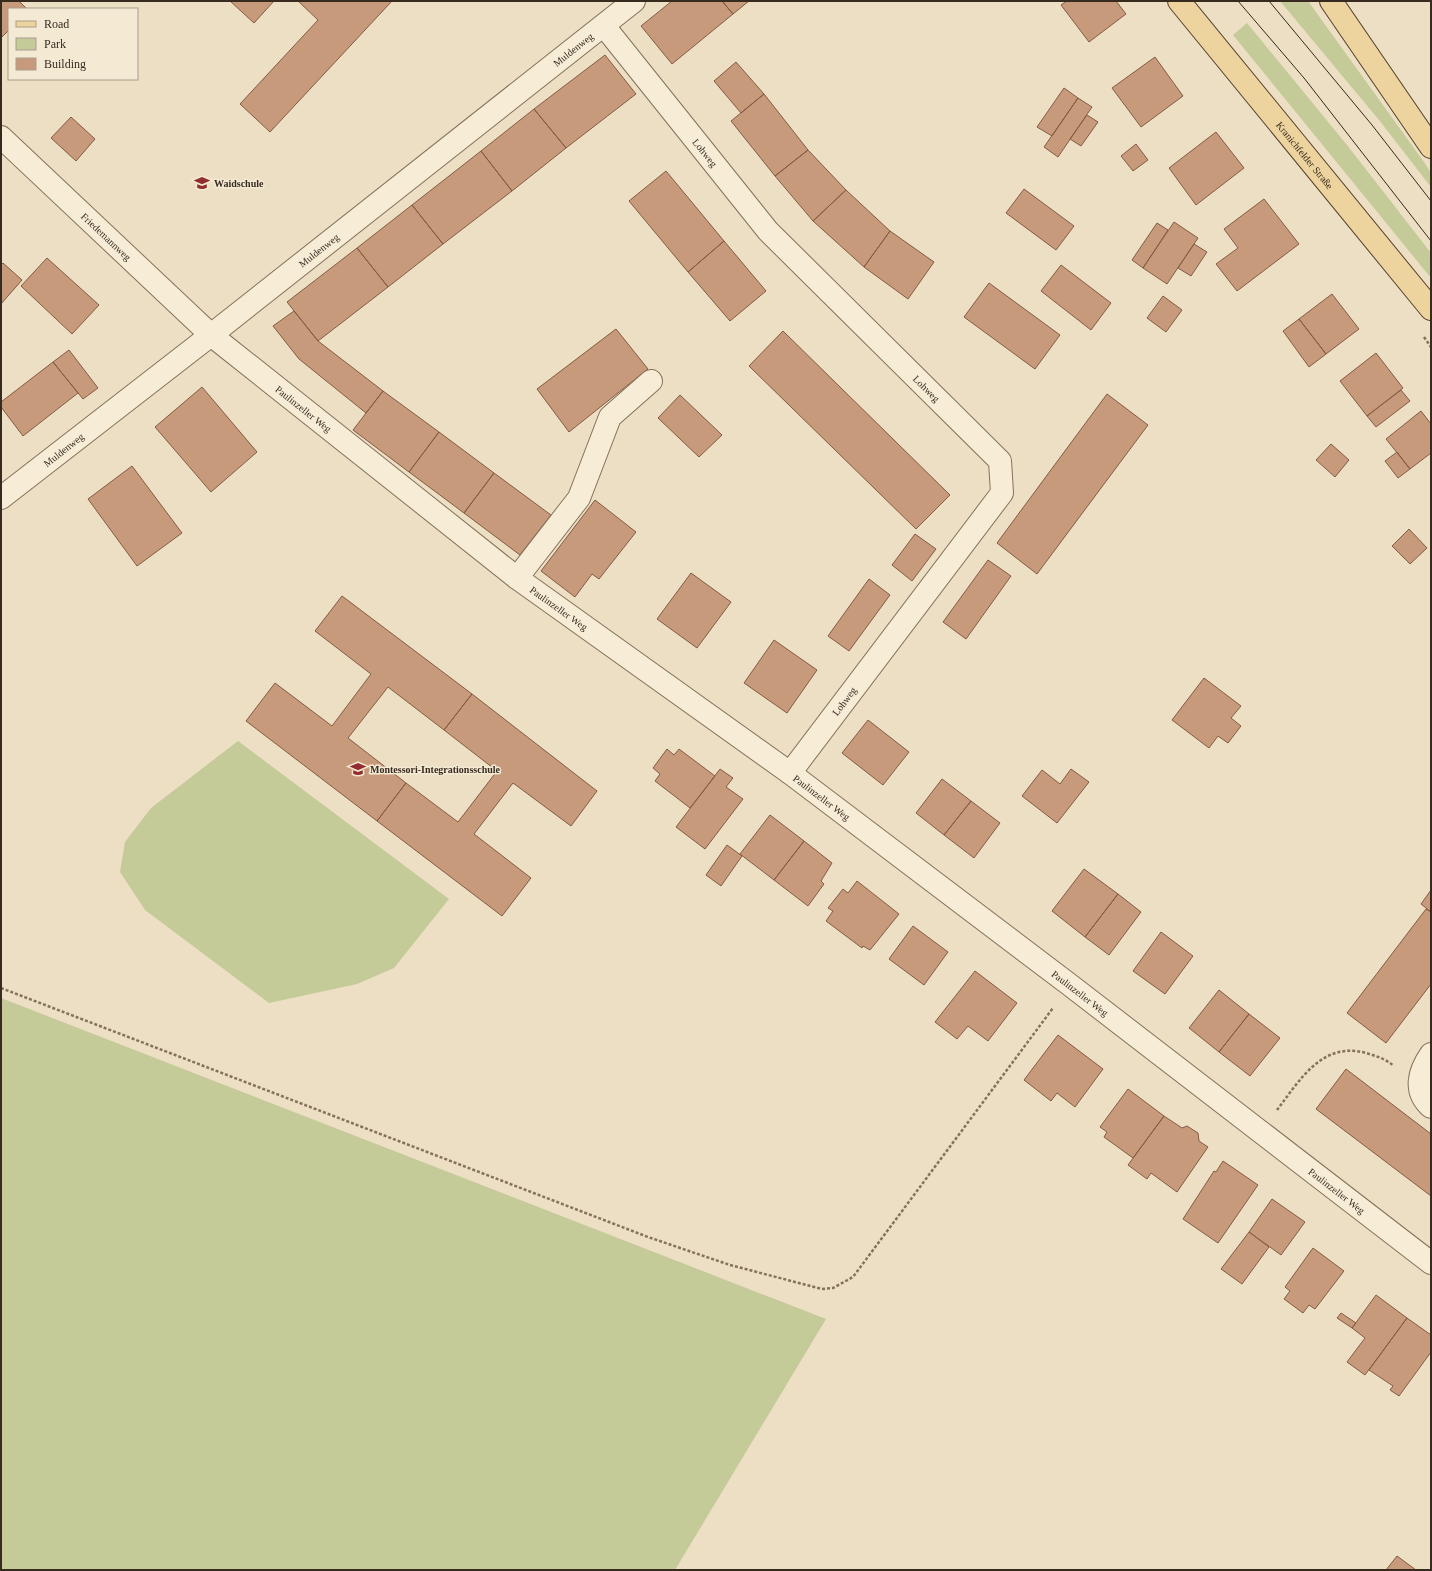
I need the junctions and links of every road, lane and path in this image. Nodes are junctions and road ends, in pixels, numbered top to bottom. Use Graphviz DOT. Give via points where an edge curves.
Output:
graph roads {
  1 [pos="634,1"];
  2 [pos="1179,1"];
  3 [pos="1331,1"];
  4 [pos="604,26"];
  5 [pos="1,137"];
  6 [pos="1431,147"];
  7 [pos="1431,309"];
  8 [pos="211,335"];
  9 [pos="651,381"];
  10 [pos="1,498"];
  11 [pos="517,578"];
  12 [pos="790,772"];
  13 [pos="1070,985"];
  14 [pos="1,988"];
  15 [pos="1431,1054"];
  16 [pos="1418,1087"];
  17 [pos="1431,1106"];
  18 [pos="1260,1132"];
  19 [pos="1431,1263"];
  1 -- 4 [label="street, Muldenweg"];
  2 -- 7 [label="main road, Kranichfelder Straße"];
  3 -- 6 [label="main road"];
  4 -- 8 [label="street, Muldenweg"];
  4 -- 12 [label="street, Lohweg" via="768,231 1000,461 1002,493"];
  5 -- 8 [label="street, Friedemannweg"];
  8 -- 10 [label="street, Muldenweg"];
  8 -- 11 [label="street, Paulinzeller Weg"];
  9 -- 11 [label="street" via="610,417 579,498"];
  11 -- 12 [label="street, Paulinzeller Weg"];
  12 -- 13 [label="street, Paulinzeller Weg"];
  13 -- 14 [label="path" via="853,1276 834,1288 822,1289 730,1265 648,1237"];
  13 -- 18 [label="street, Paulinzeller Weg"];
  15 -- 16 [label="street" via="1420,1073"];
  16 -- 17 [label="street"];
  16 -- 18 [label="path" via="1392,1064 1378,1056 1353,1051 1335,1053 1325,1057 1307,1072"];
  18 -- 19 [label="street, Paulinzeller Weg"];
}
